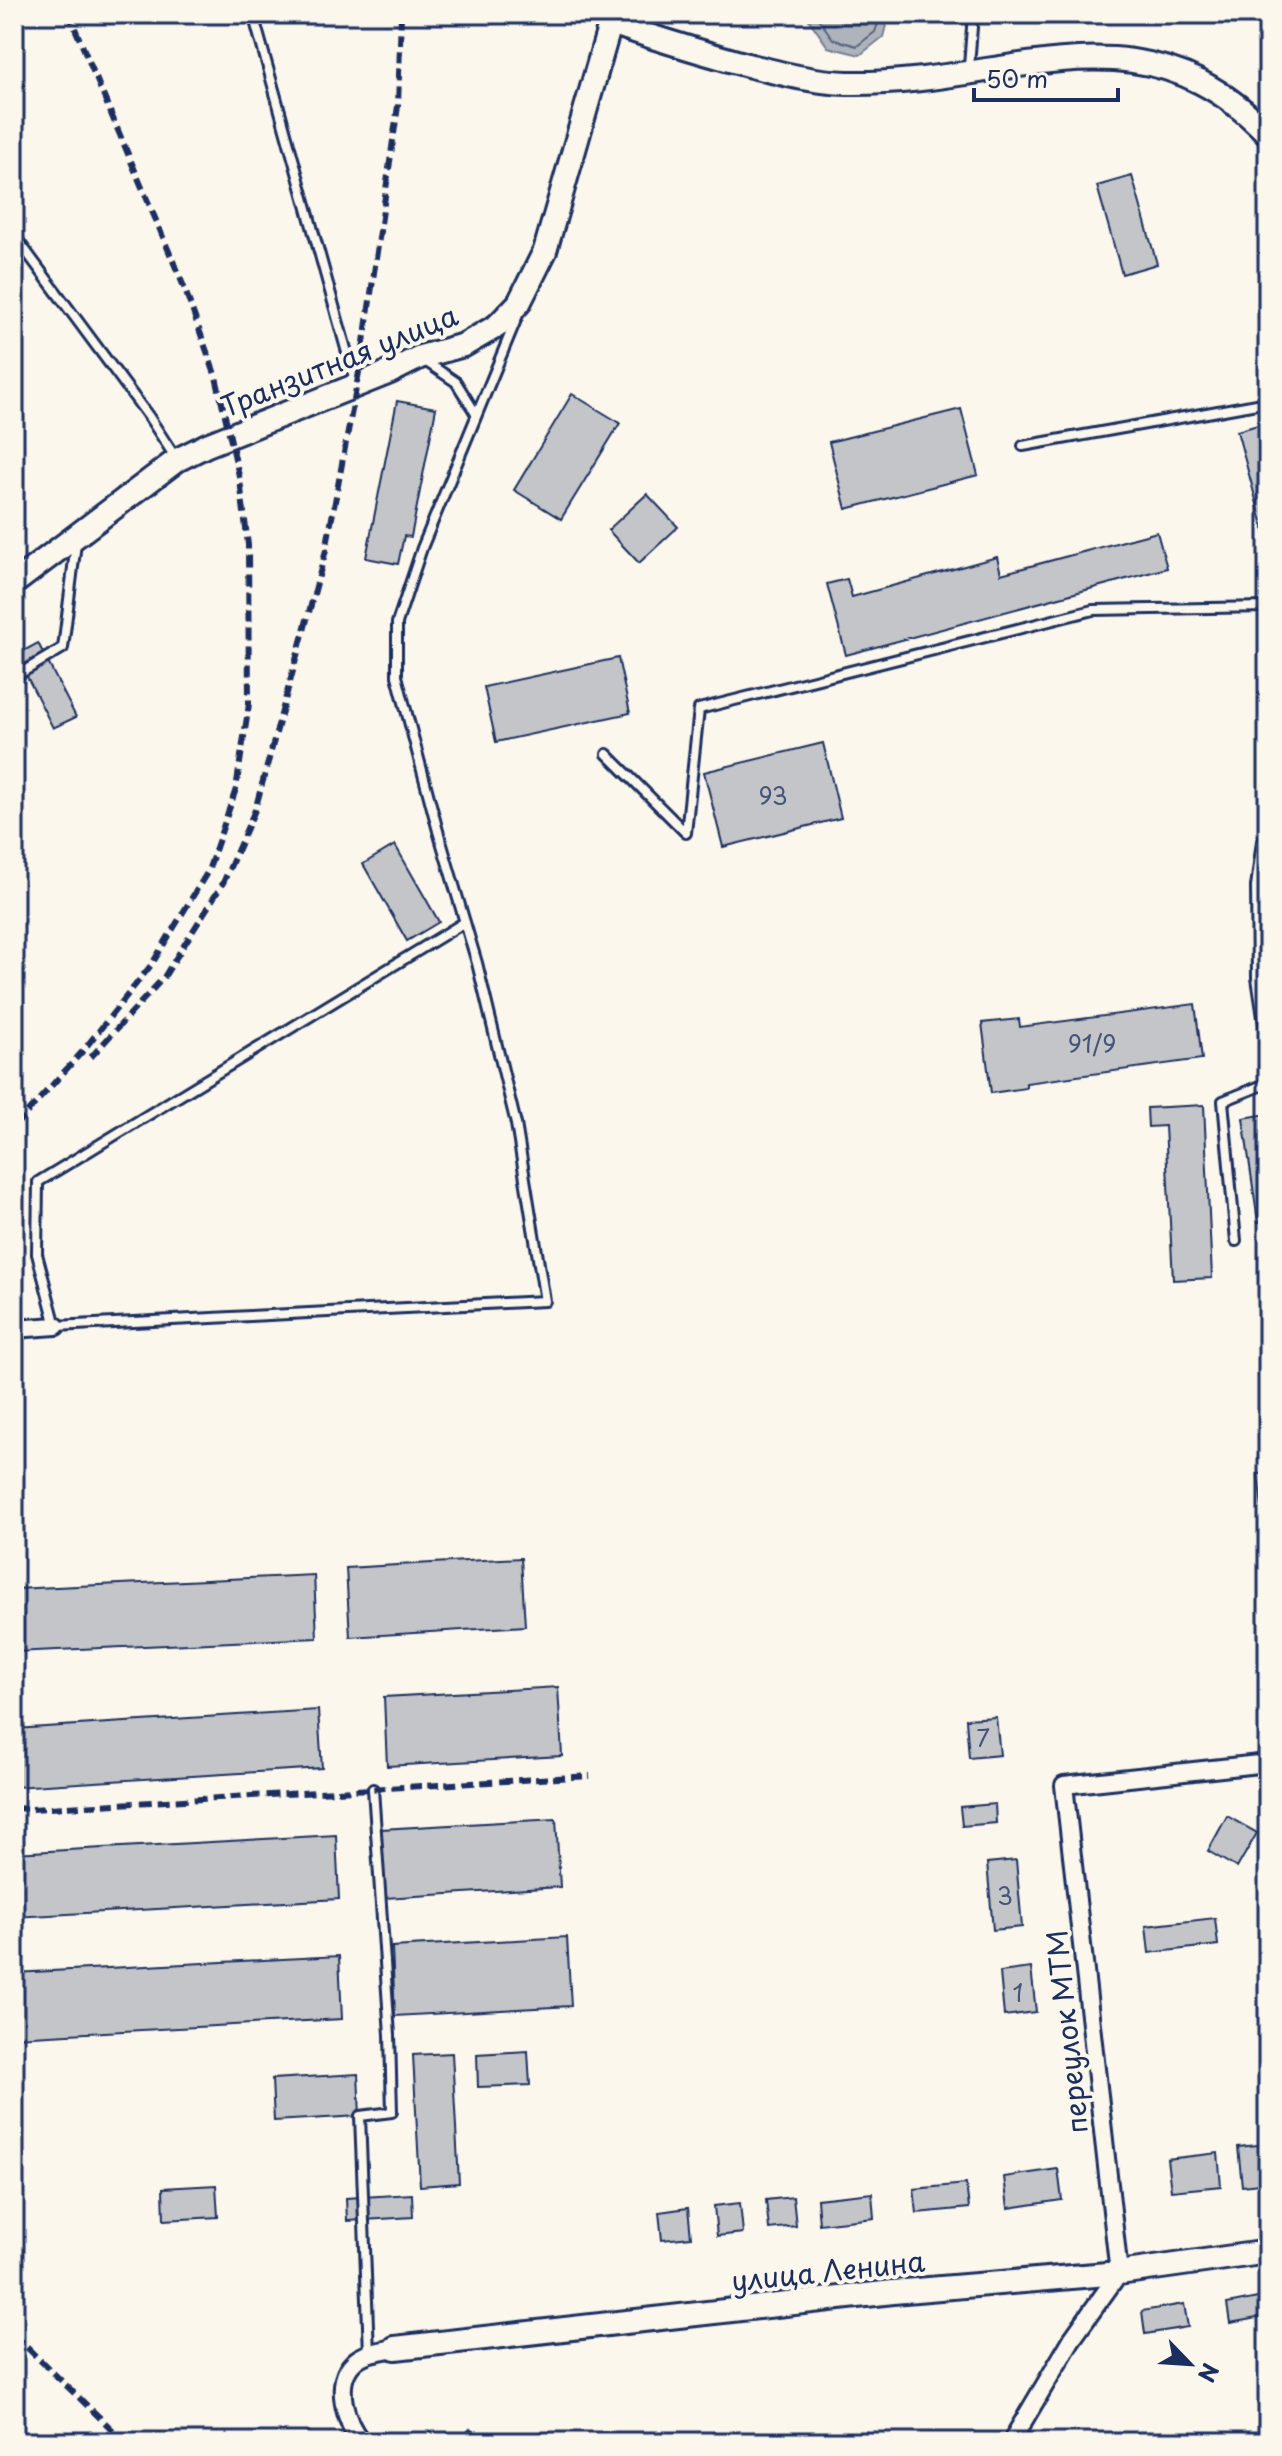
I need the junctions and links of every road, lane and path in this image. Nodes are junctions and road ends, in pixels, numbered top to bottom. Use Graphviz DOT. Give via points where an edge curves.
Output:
graph roads {
  1 [pos="253,14"];
  2 [pos="973,14"];
  3 [pos="612,19"];
  4 [pos="969,66"];
  5 [pos="1268,134"];
  6 [pos="14,235"];
  7 [pos="533,279"];
  8 [pos="420,357"];
  9 [pos="356,385"];
  10 [pos="1268,402"];
  11 [pos="476,414"];
  12 [pos="1023,446"];
  13 [pos="177,460"];
  14 [pos="77,536"];
  15 [pos="14,583"];
  16 [pos="1268,607"];
  17 [pos="14,677"];
  18 [pos="607,754"];
  19 [pos="1268,838"];
  20 [pos="465,922"];
  21 [pos="1268,1050"];
  22 [pos="1268,1083"];
  23 [pos="1236,1241"];
  24 [pos="56,1326"];
  25 [pos="14,1329"];
  26 [pos="1268,1763"];
  27 [pos="373,1789"];
  28 [pos="1268,2252"];
  29 [pos="1119,2273"];
  30 [pos="395,2348"];
  31 [pos="369,2353"];
  32 [pos="362,2442"];
  33 [pos="1011,2442"];
  1 -- 9 [label="lane"];
  2 -- 4 [label="lane"];
  3 -- 4 [label="street" via="672,45 825,82 897,81"];
  3 -- 7 [label="street, Транзитная улица"];
  4 -- 5 [label="street" via="1090,43 1134,45 1190,62 1223,85"];
  6 -- 13 [label="lane"];
  7 -- 8 [label="street, Транзитная улица" via="497,326 464,345"];
  7 -- 11 [label="lane"];
  8 -- 9 [label="street, Транзитная улица"];
  8 -- 11 [label="lane" via="456,382"];
  9 -- 13 [label="street, Транзитная улица"];
  10 -- 12 [label="lane"];
  11 -- 20 [label="lane" via="397,623 397,676"];
  13 -- 14 [label="street, Транзитная улица"];
  14 -- 15 [label="street, Транзитная улица"];
  14 -- 17 [label="lane" via="63,648"];
  16 -- 18 [label="lane" via="1093,610 699,709 686,833"];
  19 -- 21 [label="lane" via="1262,841 1256,887 1257,978"];
  20 -- 24 [label="lane" via="38,1182 37,1254"];
  20 -- 24 [label="lane" via="516,1124 545,1301"];
  22 -- 23 [label="lane" via="1223,1101"];
  24 -- 25 [label="street"];
  26 -- 29 [label="street, переулок МТМ" via="1064,1785"];
  27 -- 31 [label="lane" via="392,2112 360,2116"];
  28 -- 29 [label="street, улица Ленина"];
  29 -- 30 [label="street, улица Ленина" via="893,2292"];
  29 -- 33 [label="street" via="1072,2339"];
  30 -- 31 [label="street"];
  31 -- 32 [label="street" via="353,2362 343,2379 341,2398"];
}
